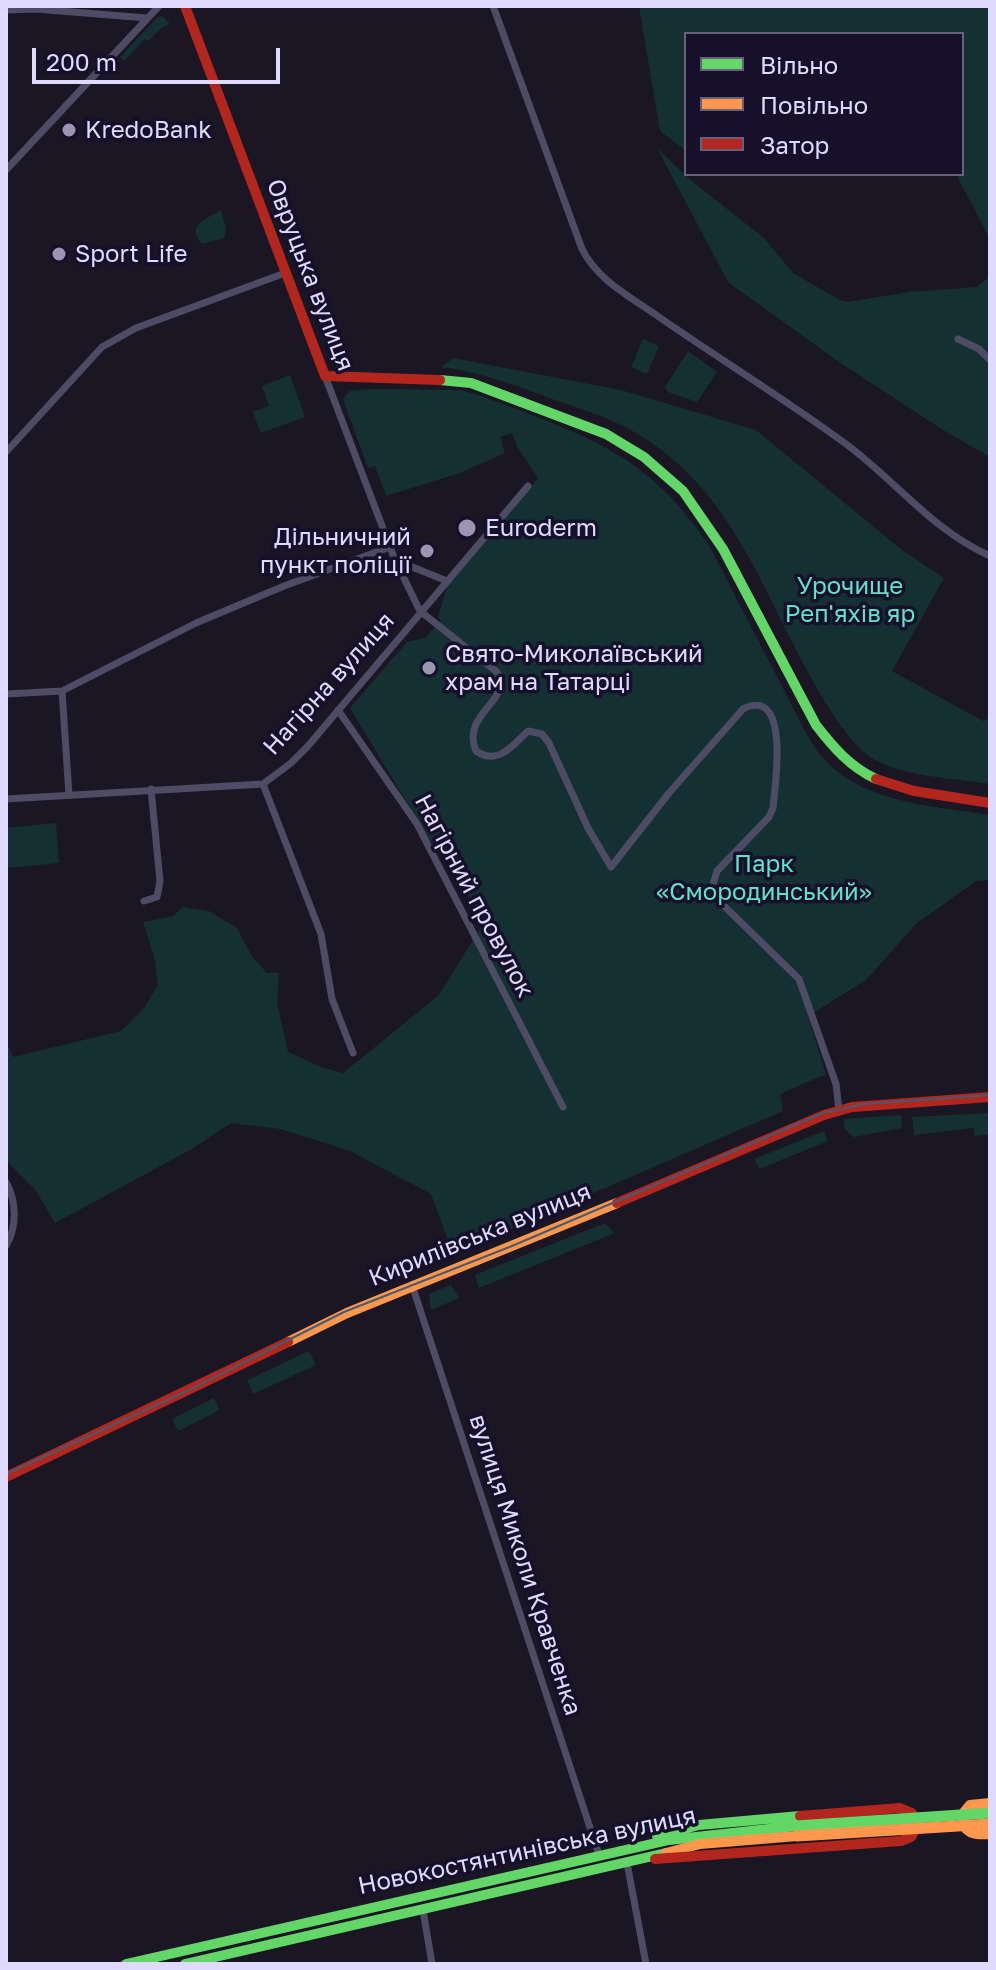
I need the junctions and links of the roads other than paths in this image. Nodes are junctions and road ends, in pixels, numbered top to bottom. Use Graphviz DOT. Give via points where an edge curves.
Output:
graph roads {
  1 [pos="159,6"];
  2 [pos="185,6"];
  3 [pos="493,6"];
  4 [pos="6,10"];
  5 [pos="147,18"];
  6 [pos="6,170"];
  7 [pos="285,273"];
  8 [pos="958,339"];
  9 [pos="990,360"];
  10 [pos="325,376"];
  11 [pos="6,452"];
  12 [pos="528,486"];
  13 [pos="390,547"];
  14 [pos="990,556"];
  15 [pos="395,560"];
  16 [pos="447,581"];
  17 [pos="420,611"];
  18 [pos="62,691"];
  19 [pos="6,694"];
  20 [pos="338,710"];
  21 [pos="263,784"];
  22 [pos="151,789"];
  23 [pos="69,795"];
  24 [pos="6,799"];
  25 [pos="990,803"];
  26 [pos="144,901"];
  27 [pos="353,1053"];
  28 [pos="990,1097"];
  29 [pos="563,1107"];
  30 [pos="839,1110"];
  31 [pos="6,1182"];
  32 [pos="6,1246"];
  33 [pos="413,1288"];
  34 [pos="6,1477"];
  35 [pos="990,1803"];
  36 [pos="990,1813"];
  37 [pos="990,1824"];
  38 [pos="797,1831"];
  39 [pos="990,1834"];
  40 [pos="635,1847"];
  41 [pos="599,1855"];
  42 [pos="641,1859"];
  43 [pos="627,1863"];
  44 [pos="423,1910"];
  45 [pos="214,1944"];
  46 [pos="217,1960"];
  47 [pos="126,1964"];
  48 [pos="185,1964"];
  49 [pos="432,1964"];
  50 [pos="646,1964"];
  1 -- 5 [label="street"];
  2 -- 7 [label="main road, Овруцька вулиця"];
  3 -- 14 [label="street" via="594,270 828,431 947,533"];
  4 -- 5 [label="street"];
  5 -- 6 [label="street"];
  7 -- 10 [label="main road, Овруцька вулиця"];
  7 -- 11 [label="street" via="136,328 102,347"];
  8 -- 9 [label="street"];
  10 -- 13 [label="street, Овруцька вулиця"];
  10 -- 25 [label="main road" via="471,383 558,414 633,450 665,473 704,518 816,725 842,759 858,772 896,787"];
  12 -- 16 [label="street, Нагірна вулиця"];
  13 -- 15 [label="street, Овруцька вулиця"];
  13 -- 18 [label="street" via="196,623"];
  15 -- 16 [label="street"];
  15 -- 17 [label="street, Овруцька вулиця"];
  16 -- 17 [label="street, Нагірна вулиця"];
  17 -- 20 [label="street, Нагірна вулиця"];
  17 -- 30 [label="street" via="501,678 499,693 473,729 476,751 500,756 528,731 542,734 611,867 743,709 752,704 769,711 776,728 773,808 717,871 712,888 799,979 836,1084"];
  18 -- 19 [label="street"];
  18 -- 23 [label="street"];
  20 -- 21 [label="street, Нагірна вулиця" via="291,763"];
  20 -- 29 [label="street, Нагірний провулок" via="417,824"];
  21 -- 22 [label="street, Нагірна вулиця"];
  21 -- 27 [label="street" via="321,934 332,999"];
  22 -- 23 [label="street, Нагірна вулиця"];
  22 -- 26 [label="street" via="160,881 157,897"];
  23 -- 24 [label="street, Нагірна вулиця"];
  28 -- 30 [label="main road, Кирилівська вулиця"];
  30 -- 33 [label="main road, Кирилівська вулиця"];
  31 -- 32 [label="street" via="13,1199 14,1230"];
  33 -- 34 [label="main road, Кирилівська вулиця" via="347,1313"];
  33 -- 41 [label="street, вулиця Миколи Кравченка"];
  35 -- 39 [label="main road" via="970,1805 961,1816 966,1832"];
  36 -- 38 [label="main road, Новокостянтинівська вулиця, bridge"];
  37 -- 38 [label="main road, Новокостянтинівська вулиця, bridge"];
  38 -- 40 [label="main road, Новокостянтинівська вулиця" via="700,1834"];
  38 -- 42 [label="main road, Новокостянтинівська вулиця" via="700,1844"];
  40 -- 41 [label="main road, Новокостянтинівська вулиця"];
  40 -- 42 [label="main road" via="664,1833 720,1823 900,1808 916,1821 915,1832 901,1841"];
  41 -- 45 [label="main road, Новокостянтинівська вулиця"];
  42 -- 43 [label="main road, Новокостянтинівська вулиця"];
  43 -- 44 [label="main road, Новокостянтинівська вулиця"];
  43 -- 50 [label="street"];
  44 -- 46 [label="main road, Новокостянтинівська вулиця"];
  44 -- 49 [label="street"];
  45 -- 46 [label="street"];
  45 -- 47 [label="main road, Новокостянтинівська вулиця"];
  46 -- 48 [label="main road, Новокостянтинівська вулиця"];
}
